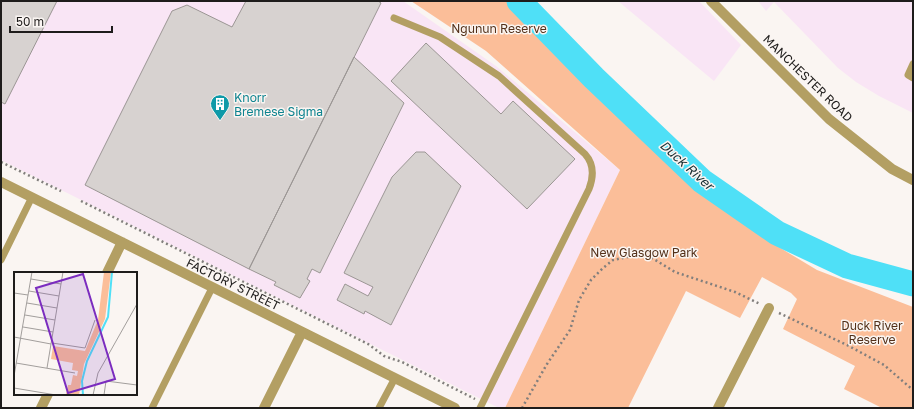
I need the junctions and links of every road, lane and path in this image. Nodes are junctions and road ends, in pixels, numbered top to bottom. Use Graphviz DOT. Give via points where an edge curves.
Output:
graph roads {
  1 [pos="711,1"];
  2 [pos="394,18"];
  3 [pos="913,64"];
  4 [pos="913,78"];
  5 [pos="1,162"];
  6 [pos="913,180"];
  7 [pos="1,182"];
  8 [pos="61,191"];
  9 [pos="32,197"];
  10 [pos="81,201"];
  11 [pos="122,242"];
  12 [pos="1,260"];
  13 [pos="107,272"];
  14 [pos="212,288"];
  15 [pos="769,308"];
  16 [pos="302,332"];
  17 [pos="395,378"];
  18 [pos="913,390"];
  19 [pos="48,395"];
  20 [pos="481,405"];
  21 [pos="41,408"];
  22 [pos="152,408"];
  23 [pos="264,408"];
  24 [pos="379,408"];
  25 [pos="455,408"];
  26 [pos="522,408"];
  27 [pos="718,408"];
  1 -- 6 [label="street, MANCHESTER ROAD" via="829,119 892,169"];
  2 -- 20 [label="lane" via="440,37 499,76 585,154 592,166 590,188"];
  3 -- 4 [label="lane" via="908,75"];
  5 -- 8 [label="path"];
  7 -- 9 [label="street, FACTORY STREET"];
  9 -- 11 [label="street, FACTORY STREET"];
  9 -- 12 [label="lane"];
  10 -- 20 [label="path" via="368,344 384,356 402,362"];
  11 -- 13 [label="street"];
  11 -- 14 [label="street, FACTORY STREET"];
  14 -- 16 [label="street, FACTORY STREET"];
  14 -- 22 [label="lane"];
  15 -- 18 [label="path" via="884,365"];
  15 -- 26 [label="path" via="734,292 676,272 652,258 638,255 613,260 591,280 579,300 570,330"];
  15 -- 27 [label="street"];
  16 -- 17 [label="street, FACTORY STREET"];
  16 -- 23 [label="street"];
  17 -- 24 [label="lane"];
  17 -- 25 [label="street, FACTORY STREET"];
  19 -- 21 [label="street"];
}
